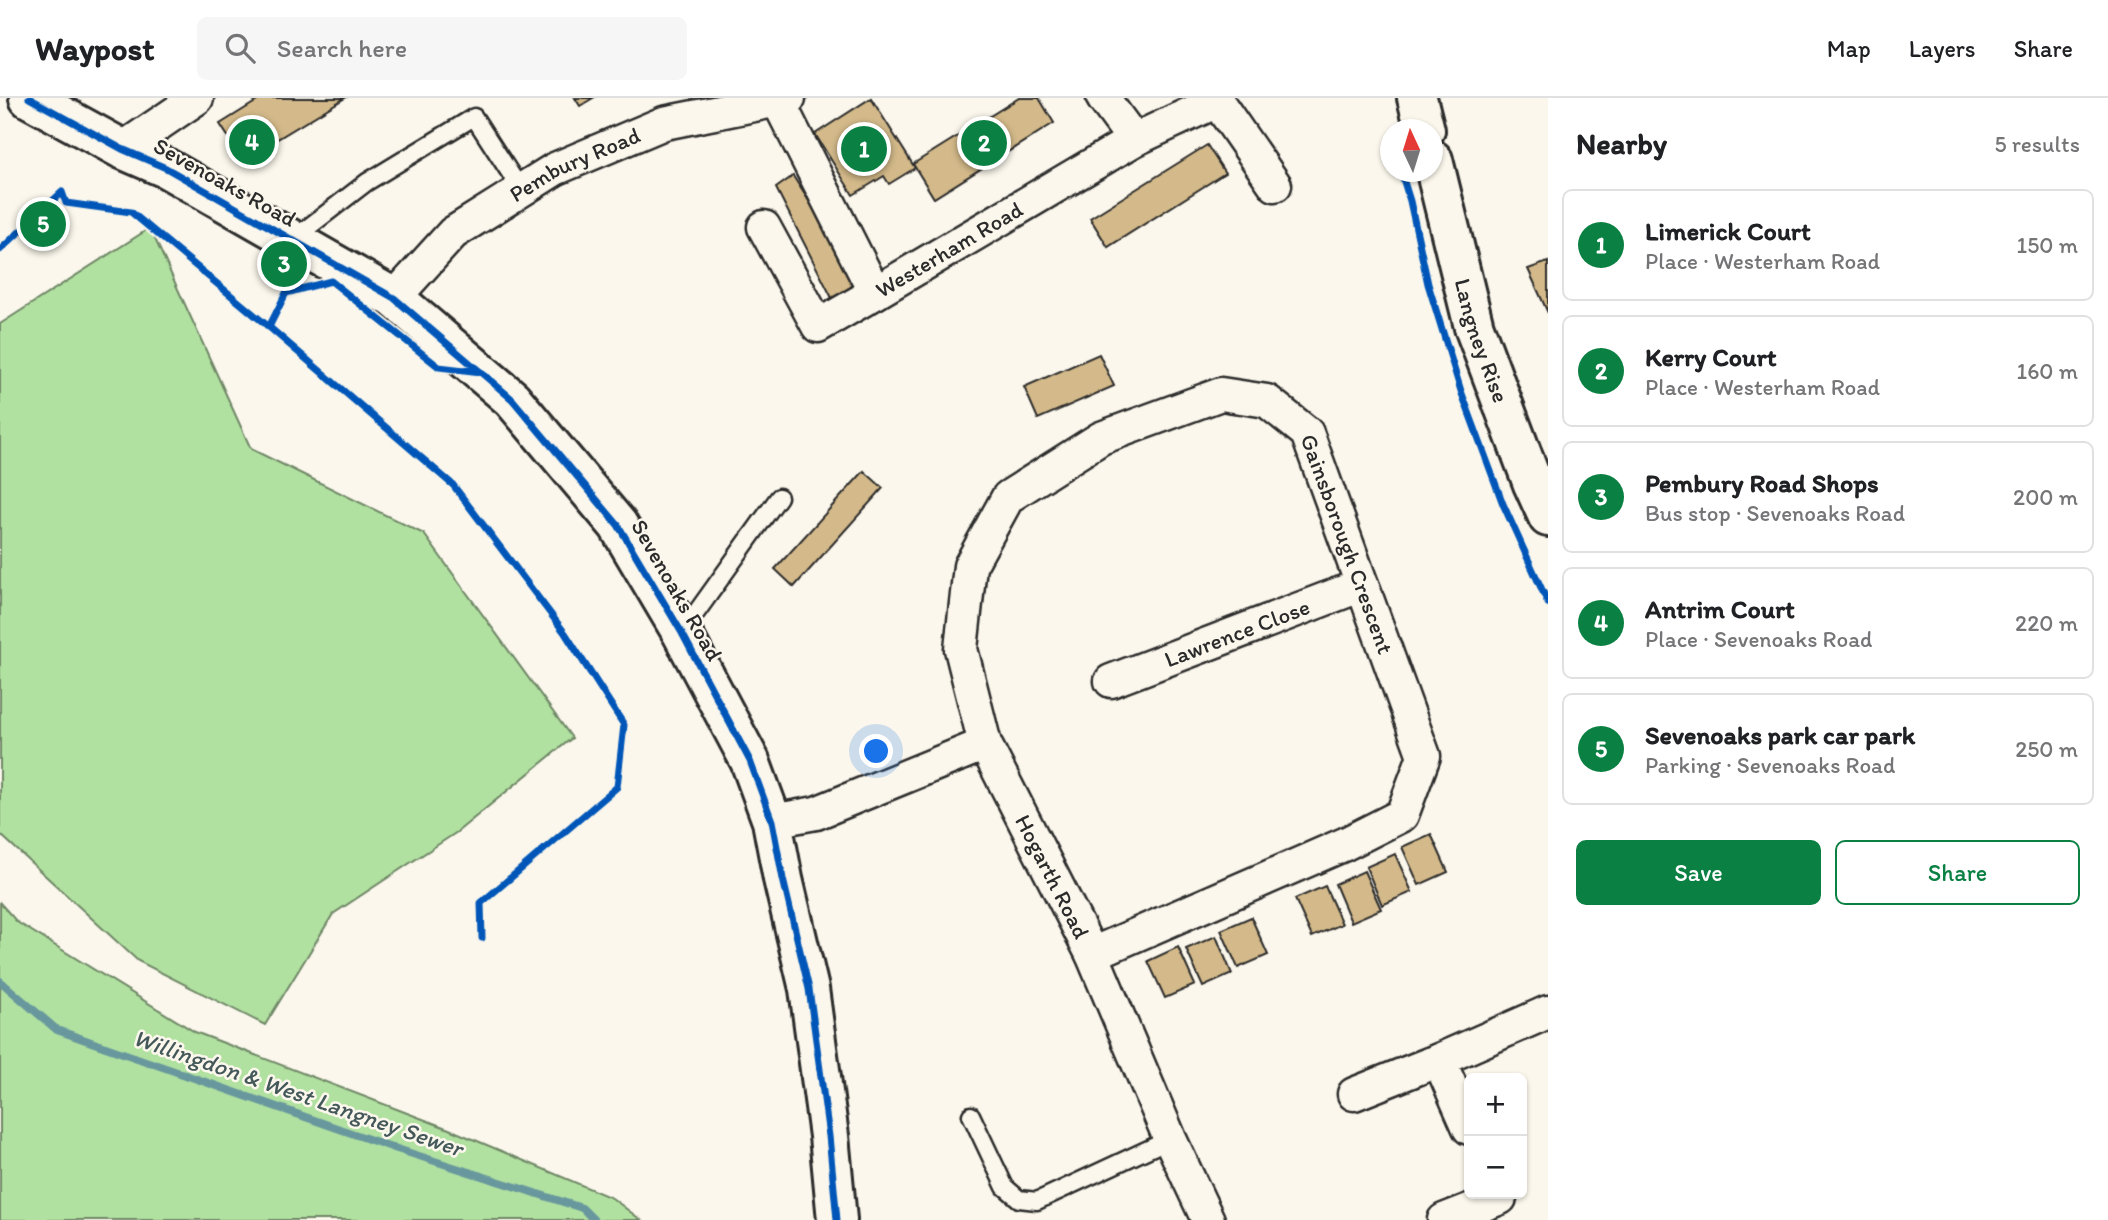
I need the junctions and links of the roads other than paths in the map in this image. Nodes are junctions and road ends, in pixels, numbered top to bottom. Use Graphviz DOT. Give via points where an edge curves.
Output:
graph roads {
  1 [pos="29,98"];
  2 [pos="197,98"];
  3 [pos="1103,98"];
  4 [pos="1417,98"];
  5 [pos="784,100"];
  6 [pos="1422,119"];
  7 [pos="1135,140"];
  8 [pos="122,149"];
  9 [pos="1438,182"];
  10 [pos="1275,185"];
  11 [pos="521,190"];
  12 [pos="764,228"];
  13 [pos="291,240"];
  14 [pos="875,293"];
  15 [pos="394,298"];
  16 [pos="779,497"];
  17 [pos="1548,517"];
  18 [pos="1362,585"];
  19 [pos="682,634"];
  20 [pos="1111,681"];
  21 [pos="985,744"];
  22 [pos="772,821"];
  23 [pos="1092,954"];
  24 [pos="1548,1012"];
  25 [pos="1439,1060"];
  26 [pos="1354,1094"];
  27 [pos="971,1115"];
  28 [pos="1464,1117"];
  29 [pos="1170,1139"];
  30 [pos="1503,1204"];
  31 [pos="837,1220"];
  32 [pos="1208,1220"];
  33 [pos="1444,1220"];
  1 -- 8 [label="street, Sevenoaks Road"];
  2 -- 8 [label="street"];
  3 -- 7 [label="street"];
  4 -- 6 [label="street"];
  5 -- 11 [label="street, Pembury Road" via="664,123 555,169"];
  5 -- 14 [label="street, Westerham Road"];
  7 -- 10 [label="street, Westerham Road" via="1217,101"];
  7 -- 14 [label="street, Westerham Road"];
  8 -- 13 [label="street, Sevenoaks Road" via="166,168"];
  9 -- 17 [label="street, Langney Rise" via="1474,327"];
  11 -- 13 [label="lane" via="474,117 367,182"];
  11 -- 15 [label="street, Pembury Road" via="453,233"];
  12 -- 14 [label="street" via="818,326"];
  13 -- 15 [label="street, Sevenoaks Road"];
  15 -- 19 [label="street, Sevenoaks Road" via="512,399 618,526"];
  16 -- 19 [label="lane"];
  18 -- 20 [label="street, Lawrence Close"];
  18 -- 21 [label="street, Gainsborough Crescent" via="1307,433 1266,401 1221,394 1101,438 1008,497 970,566 961,649"];
  18 -- 23 [label="street, Gainsborough Crescent" via="1424,756 1402,815"];
  19 -- 22 [label="street, Sevenoaks Road" via="750,761"];
  21 -- 22 [label="street" via="816,813"];
  21 -- 23 [label="street, Hogarth Road"];
  22 -- 31 [label="street, Sevenoaks Road" via="809,989"];
  23 -- 29 [label="street, Hogarth Road"];
  24 -- 25 [label="street"];
  25 -- 26 [label="street"];
  25 -- 28 [label="street"];
  27 -- 29 [label="lane" via="1005,1187 1019,1199 1037,1201"];
  29 -- 32 [label="street, Hogarth Road"];
  30 -- 33 [label="street"];
}
